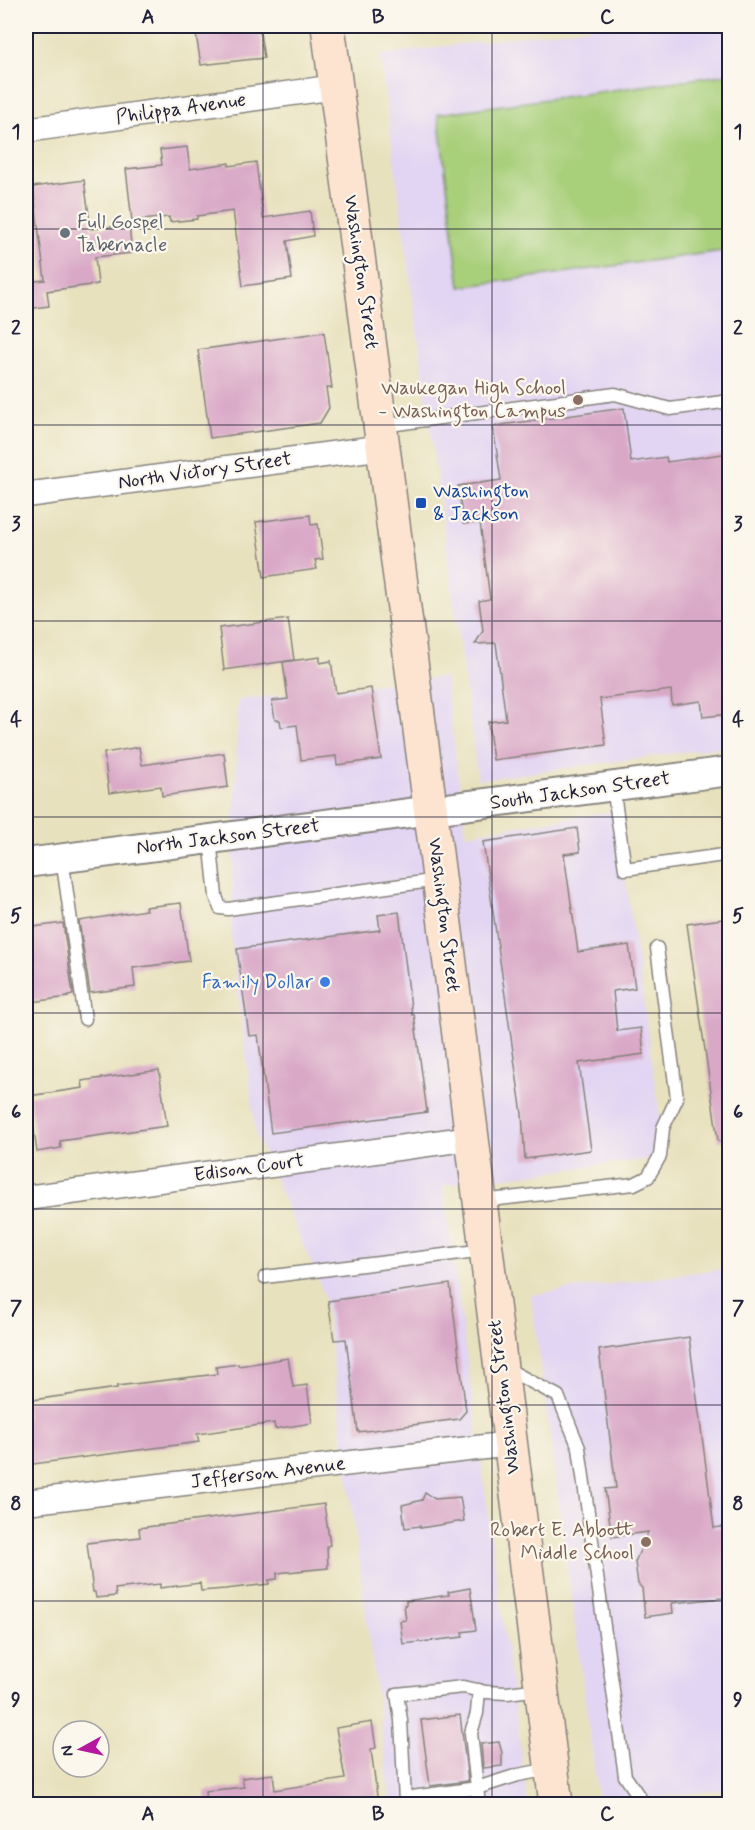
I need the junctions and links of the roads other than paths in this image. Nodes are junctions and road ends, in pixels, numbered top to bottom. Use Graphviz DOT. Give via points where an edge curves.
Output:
graph roads {
  1 [pos="328,26"];
  2 [pos="336,87"];
  3 [pos="26,130"];
  4 [pos="729,401"];
  5 [pos="382,437"];
  6 [pos="26,495"];
  7 [pos="729,771"];
  8 [pos="613,787"];
  9 [pos="431,811"];
  10 [pos="210,839"];
  11 [pos="729,854"];
  12 [pos="62,858"];
  13 [pos="26,863"];
  14 [pos="439,880"];
  15 [pos="657,948"];
  16 [pos="85,1019"];
  17 [pos="472,1138"];
  18 [pos="26,1198"];
  19 [pos="480,1202"];
  20 [pos="486,1250"];
  21 [pos="266,1276"];
  22 [pos="500,1365"];
  23 [pos="510,1444"];
  24 [pos="26,1502"];
  25 [pos="541,1689"];
  26 [pos="478,1690"];
  27 [pos="551,1768"];
  28 [pos="477,1788"];
  29 [pos="405,1803"];
  30 [pos="479,1804"];
  31 [pos="556,1804"];
  32 [pos="644,1804"];
  1 -- 2 [label="main road, Washington Street"];
  2 -- 3 [label="street, Philippa Avenue"];
  2 -- 5 [label="main road, Washington Street"];
  4 -- 5 [label="lane" via="670,409 615,394"];
  5 -- 6 [label="street, North Victory Street"];
  5 -- 9 [label="main road, Washington Street"];
  7 -- 8 [label="street, South Jackson Street"];
  8 -- 9 [label="street, South Jackson Street"];
  8 -- 11 [label="lane" via="625,869"];
  9 -- 10 [label="street, North Jackson Street"];
  9 -- 14 [label="main road, Washington Street"];
  10 -- 12 [label="street, North Jackson Street"];
  10 -- 14 [label="lane" via="220,909"];
  12 -- 13 [label="street, North Jackson Street"];
  12 -- 16 [label="lane"];
  14 -- 17 [label="main road, Washington Street"];
  15 -- 19 [label="lane" via="677,1098 663,1128 660,1156 648,1177 634,1184"];
  17 -- 18 [label="street, Edison Court"];
  17 -- 19 [label="main road, Washington Street"];
  19 -- 20 [label="main road, Washington Street"];
  20 -- 21 [label="lane"];
  20 -- 22 [label="main road, Washington Street"];
  22 -- 23 [label="main road, Washington Street"];
  22 -- 32 [label="lane" via="558,1396 579,1448 625,1776"];
  23 -- 24 [label="street, Jefferson Avenue"];
  23 -- 25 [label="main road, Washington Street"];
  25 -- 26 [label="lane" via="507,1693"];
  25 -- 27 [label="main road, Washington Street"];
  26 -- 28 [label="lane" via="471,1733"];
  26 -- 29 [label="lane" via="463,1686 397,1694"];
  27 -- 28 [label="lane"];
  27 -- 31 [label="main road, Washington Street"];
  28 -- 29 [label="lane" via="412,1797"];
  28 -- 30 [label="lane"];
}
